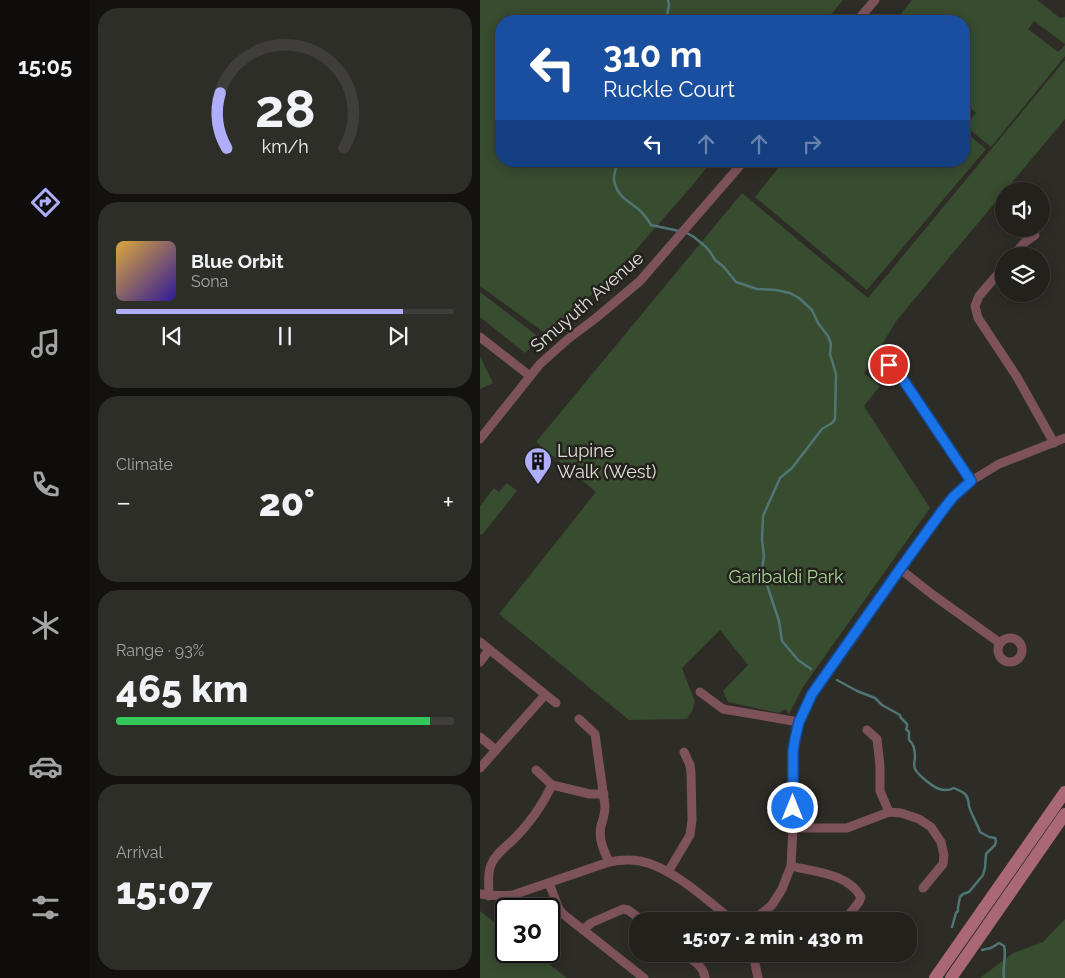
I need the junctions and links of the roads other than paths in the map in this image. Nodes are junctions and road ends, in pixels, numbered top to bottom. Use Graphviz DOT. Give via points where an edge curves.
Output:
graph roads {
  1 [pos="874,0"];
  2 [pos="862,15"];
  3 [pos="739,167"];
  4 [pos="1032,237"];
  5 [pos="1021,247"];
  6 [pos="995,277"];
  7 [pos="480,337"];
  8 [pos="889,365"];
  9 [pos="530,376"];
  10 [pos="1065,438"];
  11 [pos="480,439"];
  12 [pos="1054,443"];
  13 [pos="971,481"];
  14 [pos="900,569"];
  15 [pos="480,642"];
  16 [pos="1000,643"];
  17 [pos="489,650"];
  18 [pos="480,662"];
  19 [pos="700,692"];
  20 [pos="545,695"];
  21 [pos="556,703"];
  22 [pos="579,719"];
  23 [pos="799,722"];
  24 [pos="867,730"];
  25 [pos="480,737"];
  26 [pos="496,750"];
  27 [pos="684,752"];
  28 [pos="480,768"];
  29 [pos="536,770"];
  30 [pos="552,785"];
  31 [pos="1065,792"];
  32 [pos="604,794"];
  33 [pos="890,812"];
  34 [pos="1065,814"];
  35 [pos="793,828"];
  36 [pos="609,862"];
  37 [pos="791,866"];
  38 [pos="668,872"];
  39 [pos="549,883"];
  40 [pos="923,888"];
  41 [pos="484,895"];
  42 [pos="631,912"];
  43 [pos="722,912"];
  44 [pos="763,912"];
  45 [pos="852,912"];
  46 [pos="582,930"];
  47 [pos="694,962"];
  48 [pos="755,962"];
  49 [pos="644,978"];
  50 [pos="705,978"];
  51 [pos="758,978"];
  52 [pos="935,978"];
  53 [pos="951,978"];
  1 -- 2 [label="street"];
  3 -- 9 [label="street, Smuyuth Avenue" via="657,263 630,290 546,358"];
  4 -- 5 [label="street"];
  6 -- 12 [label="street" via="979,296 975,306 978,318 1017,376"];
  7 -- 9 [label="street"];
  8 -- 13 [label="street" via="902,378"];
  9 -- 11 [label="street, Smuyuth Avenue"];
  10 -- 12 [label="street"];
  12 -- 13 [label="street" via="999,464"];
  13 -- 14 [label="street" via="953,497"];
  14 -- 16 [label="street"];
  14 -- 23 [label="street" via="812,694"];
  15 -- 17 [label="street"];
  17 -- 18 [label="street"];
  17 -- 20 [label="street"];
  19 -- 23 [label="street" via="723,709"];
  20 -- 21 [label="street"];
  20 -- 26 [label="street"];
  22 -- 32 [label="street" via="595,734"];
  23 -- 35 [label="street" via="793,751"];
  24 -- 33 [label="street" via="877,739 880,791"];
  25 -- 26 [label="street"];
  26 -- 28 [label="street"];
  27 -- 38 [label="street" via="691,773 692,820 690,835"];
  29 -- 30 [label="street"];
  30 -- 32 [label="street"];
  30 -- 41 [label="street" via="533,817 495,857"];
  31 -- 52 [label="main road"];
  32 -- 36 [label="street" via="600,838"];
  33 -- 35 [label="street" via="847,828"];
  33 -- 40 [label="street" via="919,819 932,827 941,842 943,864"];
  34 -- 53 [label="main road"];
  35 -- 37 [label="street"];
  36 -- 38 [label="street" via="640,861"];
  36 -- 39 [label="street"];
  37 -- 44 [label="street" via="782,890"];
  37 -- 45 [label="street" via="831,874 848,883 861,897"];
  38 -- 43 [label="street"];
  39 -- 41 [label="street" via="513,895"];
  39 -- 46 [label="street" via="559,909"];
  42 -- 46 [label="street" via="623,910"];
  46 -- 49 [label="street"];
  47 -- 50 [label="street" via="702,968"];
  48 -- 51 [label="street"];
}
